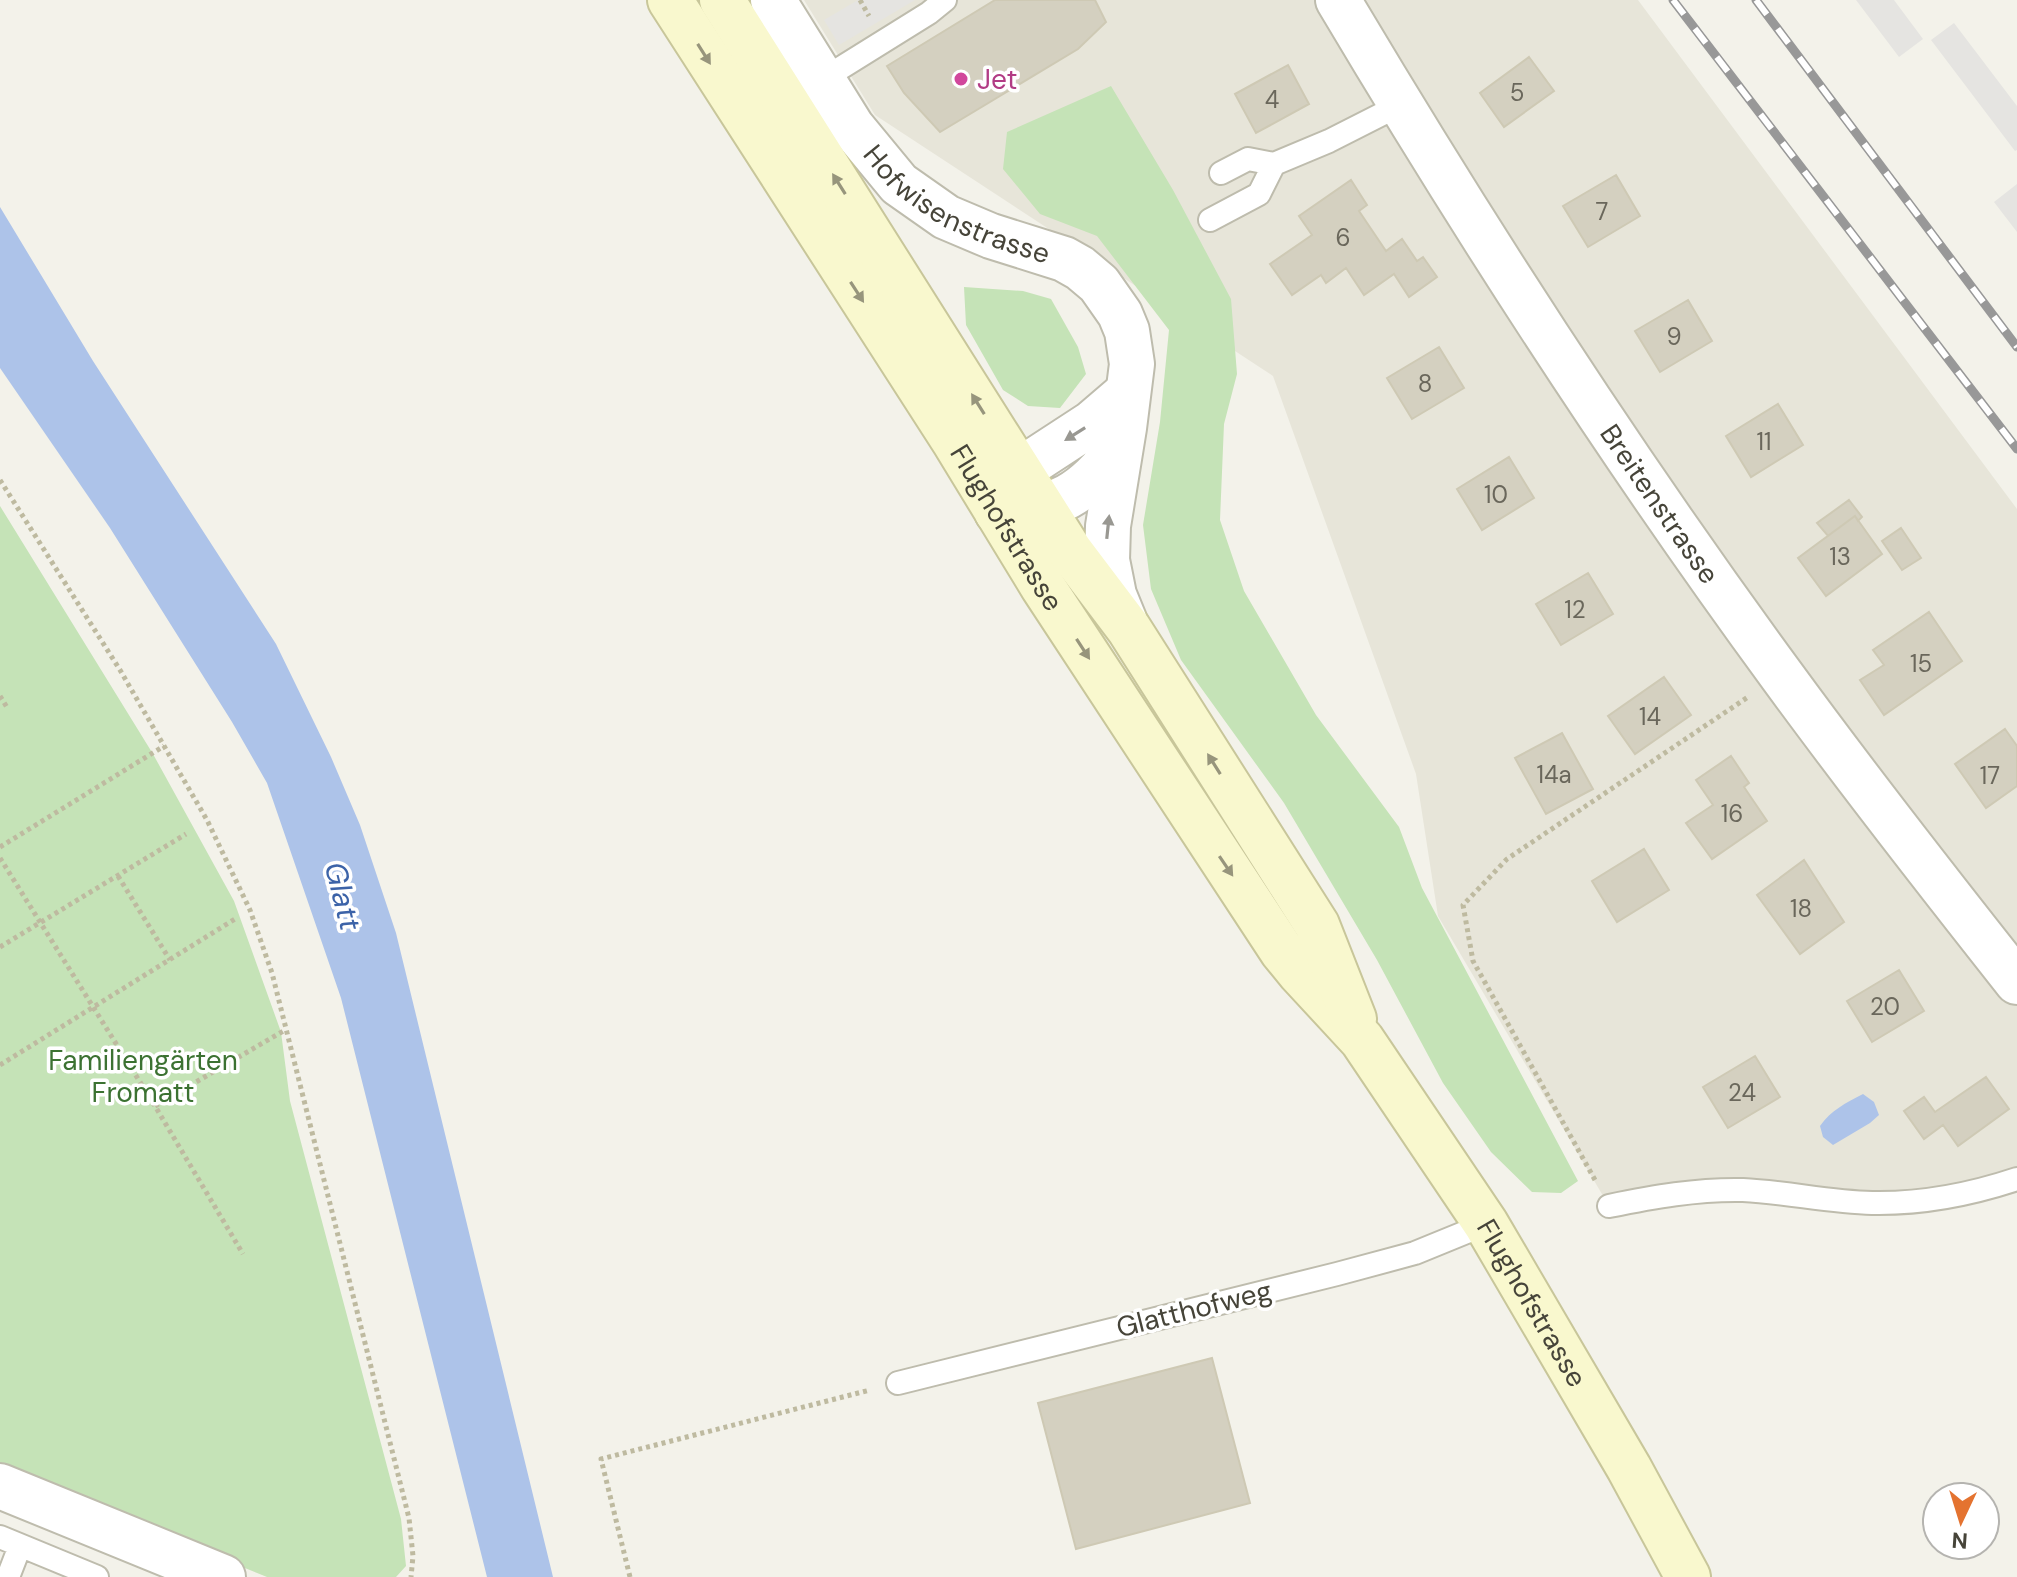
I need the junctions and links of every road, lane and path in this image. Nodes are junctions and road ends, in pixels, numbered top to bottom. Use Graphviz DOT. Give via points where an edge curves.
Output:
graph roads {
  1 [pos="670,0"];
  2 [pos="722,0"];
  3 [pos="773,0"];
  4 [pos="945,0"];
  5 [pos="1338,0"];
  6 [pos="823,79"];
  7 [pos="1400,105"];
  8 [pos="1274,164"];
  9 [pos="1221,173"];
  10 [pos="1210,220"];
  11 [pos="1127,393"];
  12 [pos="1120,447"];
  13 [pos="1020,470"];
  14 [pos="0,480"];
  15 [pos="1042,506"];
  16 [pos="997,512"];
  17 [pos="1129,629"];
  18 [pos="1781,675"];
  19 [pos="0,696"];
  20 [pos="8,709"];
  21 [pos="164,746"];
  22 [pos="186,834"];
  23 [pos="0,847"];
  24 [pos="0,858"];
  25 [pos="118,876"];
  26 [pos="235,919"];
  27 [pos="40,922"];
  28 [pos="0,947"];
  29 [pos="170,960"];
  30 [pos="2017,982"];
  31 [pos="93,1007"];
  32 [pos="286,1030"];
  33 [pos="1362,1040"];
  34 [pos="0,1065"];
  35 [pos="155,1106"];
  36 [pos="2017,1179"];
  37 [pos="1609,1206"];
  38 [pos="1486,1224"];
  39 [pos="243,1254"];
  40 [pos="898,1383"];
  41 [pos="0,1486"];
  42 [pos="10,1542"];
  43 [pos="8,1577"];
  44 [pos="97,1577"];
  45 [pos="223,1577"];
  46 [pos="411,1577"];
  47 [pos="630,1577"];
  48 [pos="1688,1577"];
  1 -- 16 [label="main road, Flughofstrasse, one-way"];
  13 -- 2 [label="main road, Flughofstrasse, one-way"];
  3 -- 6 [label="street, Hofwisenstrasse"];
  4 -- 6 [label="lane"];
  5 -- 7 [label="street, Breitenstrasse"];
  6 -- 11 [label="street, Hofwisenstrasse" via="852,127 899,184 946,217 1064,259 1099,284 1127,331 1132,364"];
  7 -- 8 [label="lane"];
  7 -- 18 [label="street, Breitenstrasse" via="1536,322"];
  8 -- 9 [label="lane" via="1248,159"];
  8 -- 10 [label="lane" via="1259,194"];
  11 -- 12 [label="street, Hofwisenstrasse"];
  11 -- 13 [label="street, one-way"];
  12 -- 15 [label="street" via="1090,483"];
  17 -- 12 [label="street, Hofwisenstrasse, one-way" via="1107,560"];
  13 -- 15 [label="main road, Flughofstrasse"];
  13 -- 16 [label="street"];
  14 -- 21 [label="path"];
  15 -- 16 [label="street"];
  15 -- 17 [label="main road, Flughofstrasse"];
  16 -- 33 [label="main road, Flughofstrasse, one-way" via="1282,951"];
  33 -- 17 [label="main road, Flughofstrasse, one-way" via="1317,925"];
  18 -- 30 [label="street, Breitenstrasse"];
  18 -- 37 [label="path" via="1507,859 1463,905 1473,961"];
  19 -- 20 [label="path"];
  21 -- 23 [label="path"];
  21 -- 32 [label="path" via="250,910"];
  22 -- 25 [label="path"];
  24 -- 27 [label="path"];
  25 -- 27 [label="path"];
  25 -- 29 [label="path"];
  26 -- 29 [label="path"];
  27 -- 28 [label="path"];
  27 -- 31 [label="path"];
  29 -- 31 [label="path"];
  31 -- 34 [label="path"];
  31 -- 35 [label="path"];
  32 -- 35 [label="path"];
  32 -- 46 [label="path" via="409,1518"];
  33 -- 38 [label="main road, Flughofstrasse"];
  35 -- 39 [label="path"];
  36 -- 37 [label="lane" via="1968,1194 1908,1203 1744,1190 1662,1195"];
  38 -- 40 [label="lane, Glatthofweg" via="1415,1253"];
  38 -- 48 [label="main road, Flughofstrasse"];
  40 -- 47 [label="path" via="601,1459"];
  41 -- 45 [label="street"];
  42 -- 43 [label="lane"];
  42 -- 44 [label="lane"];
}
